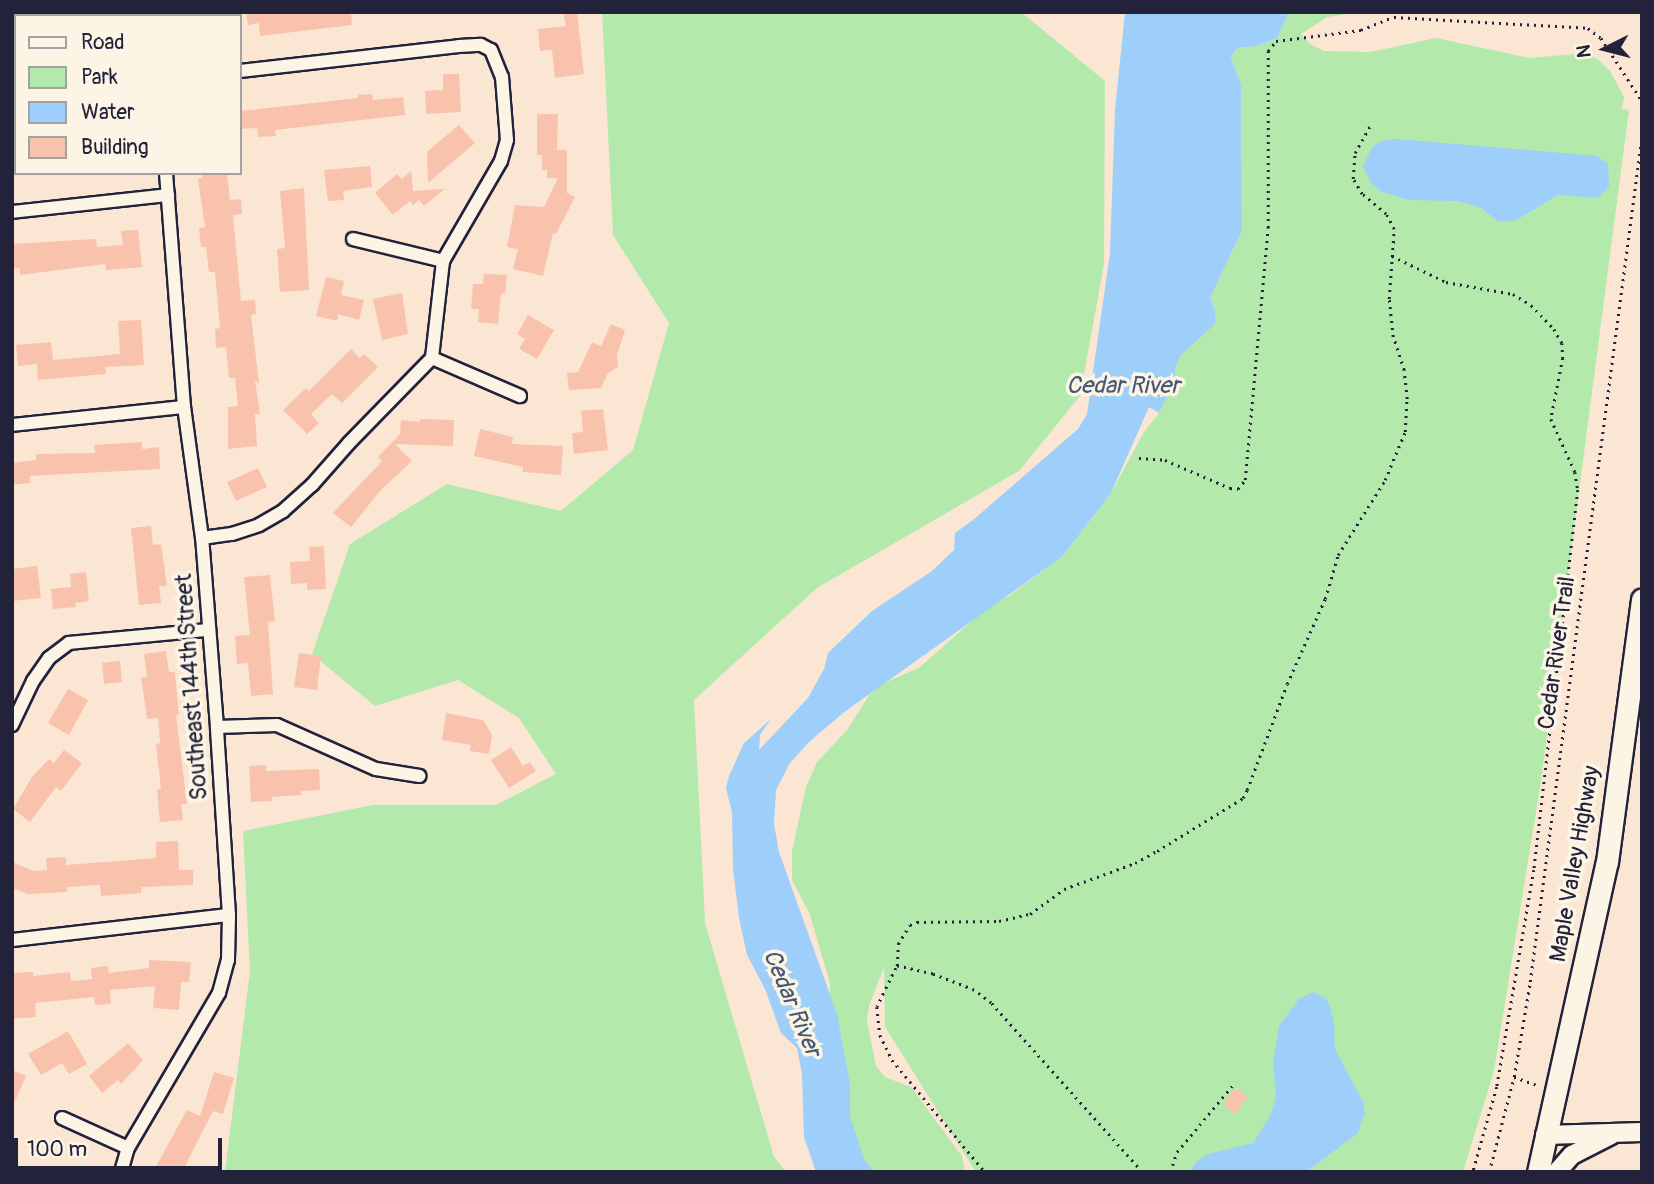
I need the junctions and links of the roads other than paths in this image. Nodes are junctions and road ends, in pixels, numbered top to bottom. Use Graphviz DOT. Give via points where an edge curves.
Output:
graph roads {
  1 [pos="242,71"];
  2 [pos="166,175"];
  3 [pos="168,195"];
  4 [pos="12,212"];
  5 [pos="353,239"];
  6 [pos="443,261"];
  7 [pos="432,358"];
  8 [pos="520,396"];
  9 [pos="184,407"];
  10 [pos="12,425"];
  11 [pos="202,537"];
  12 [pos="1642,599"];
  13 [pos="207,630"];
  14 [pos="12,725"];
  15 [pos="217,727"];
  16 [pos="419,776"];
  17 [pos="229,915"];
  18 [pos="12,940"];
  19 [pos="62,1118"];
  20 [pos="1642,1132"];
  21 [pos="1614,1134"];
  22 [pos="1545,1135"];
  23 [pos="128,1148"];
  24 [pos="121,1172"];
  25 [pos="1526,1172"];
  26 [pos="1538,1172"];
  27 [pos="1557,1172"];
  1 -- 6 [label="street" via="459,46 481,45 491,50 502,77 507,140 501,161"];
  2 -- 3 [label="street, Southeast 144th Street"];
  3 -- 4 [label="street"];
  3 -- 9 [label="street, Southeast 144th Street"];
  5 -- 6 [label="street"];
  6 -- 7 [label="street"];
  7 -- 8 [label="street"];
  7 -- 11 [label="street" via="283,511 232,534"];
  9 -- 10 [label="street"];
  9 -- 11 [label="street, Southeast 144th Street"];
  11 -- 13 [label="street, Southeast 144th Street"];
  12 -- 22 [label="main road, Maple Valley Highway" via="1607,862"];
  13 -- 14 [label="street" via="69,643 49,658 33,681"];
  13 -- 15 [label="street, Southeast 144th Street"];
  15 -- 16 [label="street" via="277,725 376,769"];
  15 -- 17 [label="street, Southeast 144th Street"];
  17 -- 18 [label="street"];
  17 -- 23 [label="street, Southeast 144th Street" via="228,960 219,993"];
  19 -- 23 [label="street"];
  20 -- 21 [label="main road"];
  21 -- 22 [label="main road"];
  21 -- 27 [label="main road" via="1572,1156"];
  22 -- 25 [label="main road, Maple Valley Highway"];
  22 -- 26 [label="main road, Maple Valley Highway"];
  23 -- 24 [label="street, Southeast 144th Street"];
}
